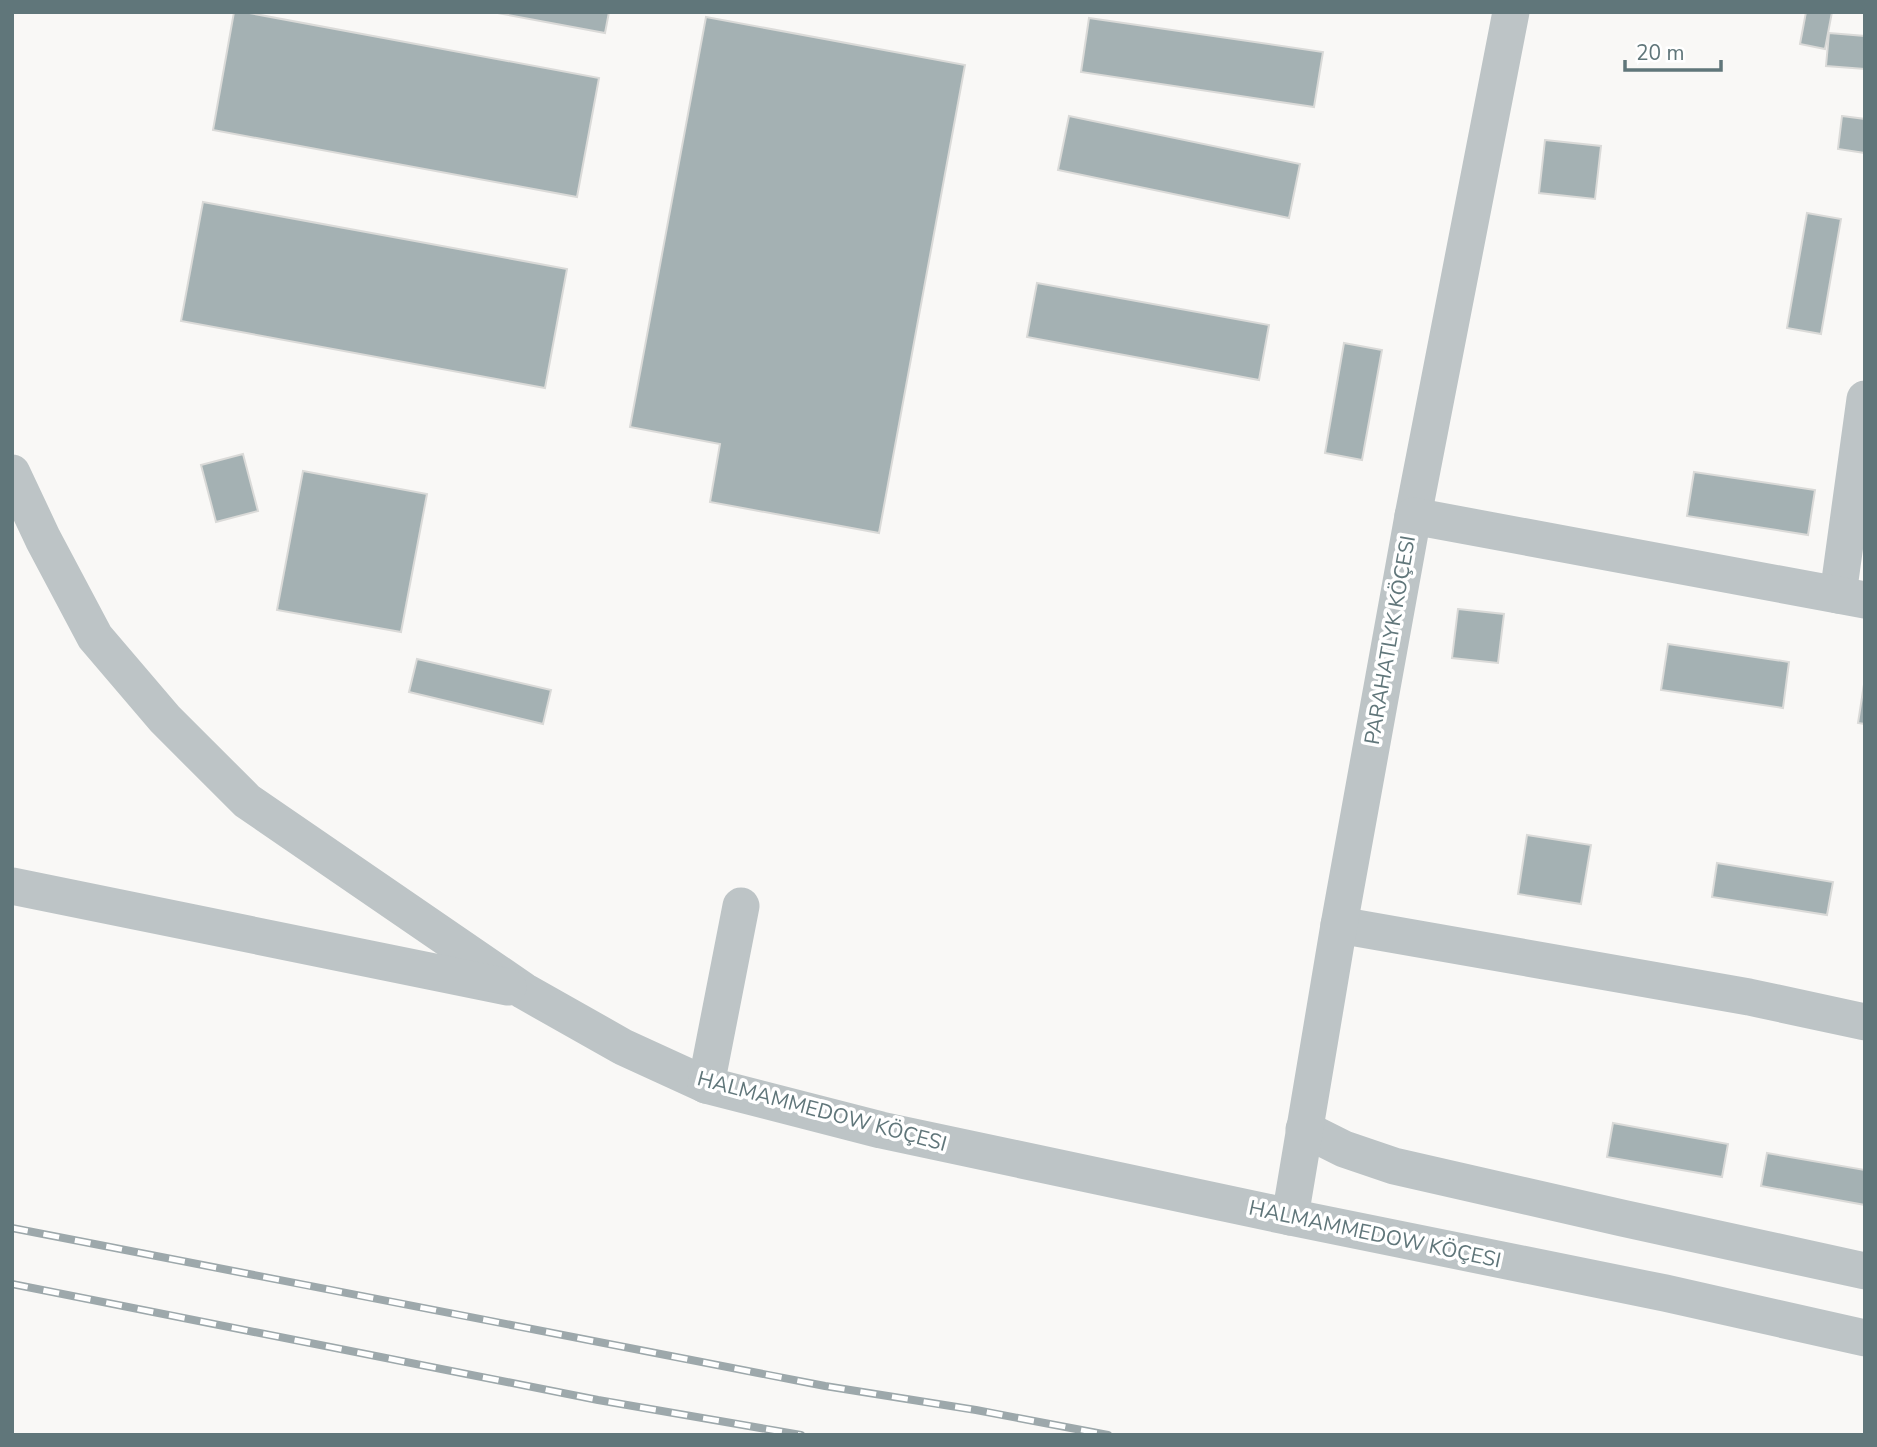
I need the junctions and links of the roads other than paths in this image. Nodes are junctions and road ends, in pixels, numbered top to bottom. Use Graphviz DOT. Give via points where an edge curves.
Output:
graph roads {
  1 [pos="1511,12"];
  2 [pos="1865,400"];
  3 [pos="12,473"];
  4 [pos="1413,516"];
  5 [pos="1851,598"];
  6 [pos="12,886"];
  7 [pos="741,906"];
  8 [pos="1339,925"];
  9 [pos="524,991"];
  10 [pos="1865,1023"];
  11 [pos="706,1085"];
  12 [pos="1304,1129"];
  13 [pos="1290,1217"];
  14 [pos="1865,1271"];
  15 [pos="1865,1338"];
  1 -- 4 [label="street"];
  2 -- 5 [label="street"];
  3 -- 9 [label="street, HALMAMMEDOW KÖÇESI" via="95,637 164,719 247,801"];
  4 -- 5 [label="street, PARAHATLYK KÖÇESI"];
  4 -- 8 [label="street, PARAHATLYK KÖÇESI"];
  6 -- 9 [label="street"];
  7 -- 11 [label="street"];
  8 -- 10 [label="street" via="1749,997"];
  8 -- 12 [label="street, PARAHATLYK KÖÇESI"];
  9 -- 11 [label="street, HALMAMMEDOW KÖÇESI" via="623,1047"];
  11 -- 13 [label="street, HALMAMMEDOW KÖÇESI" via="881,1130"];
  12 -- 13 [label="street, PARAHATLYK KÖÇESI"];
  12 -- 14 [label="street" via="1395,1166"];
  13 -- 15 [label="street, HALMAMMEDOW KÖÇESI"];
}
